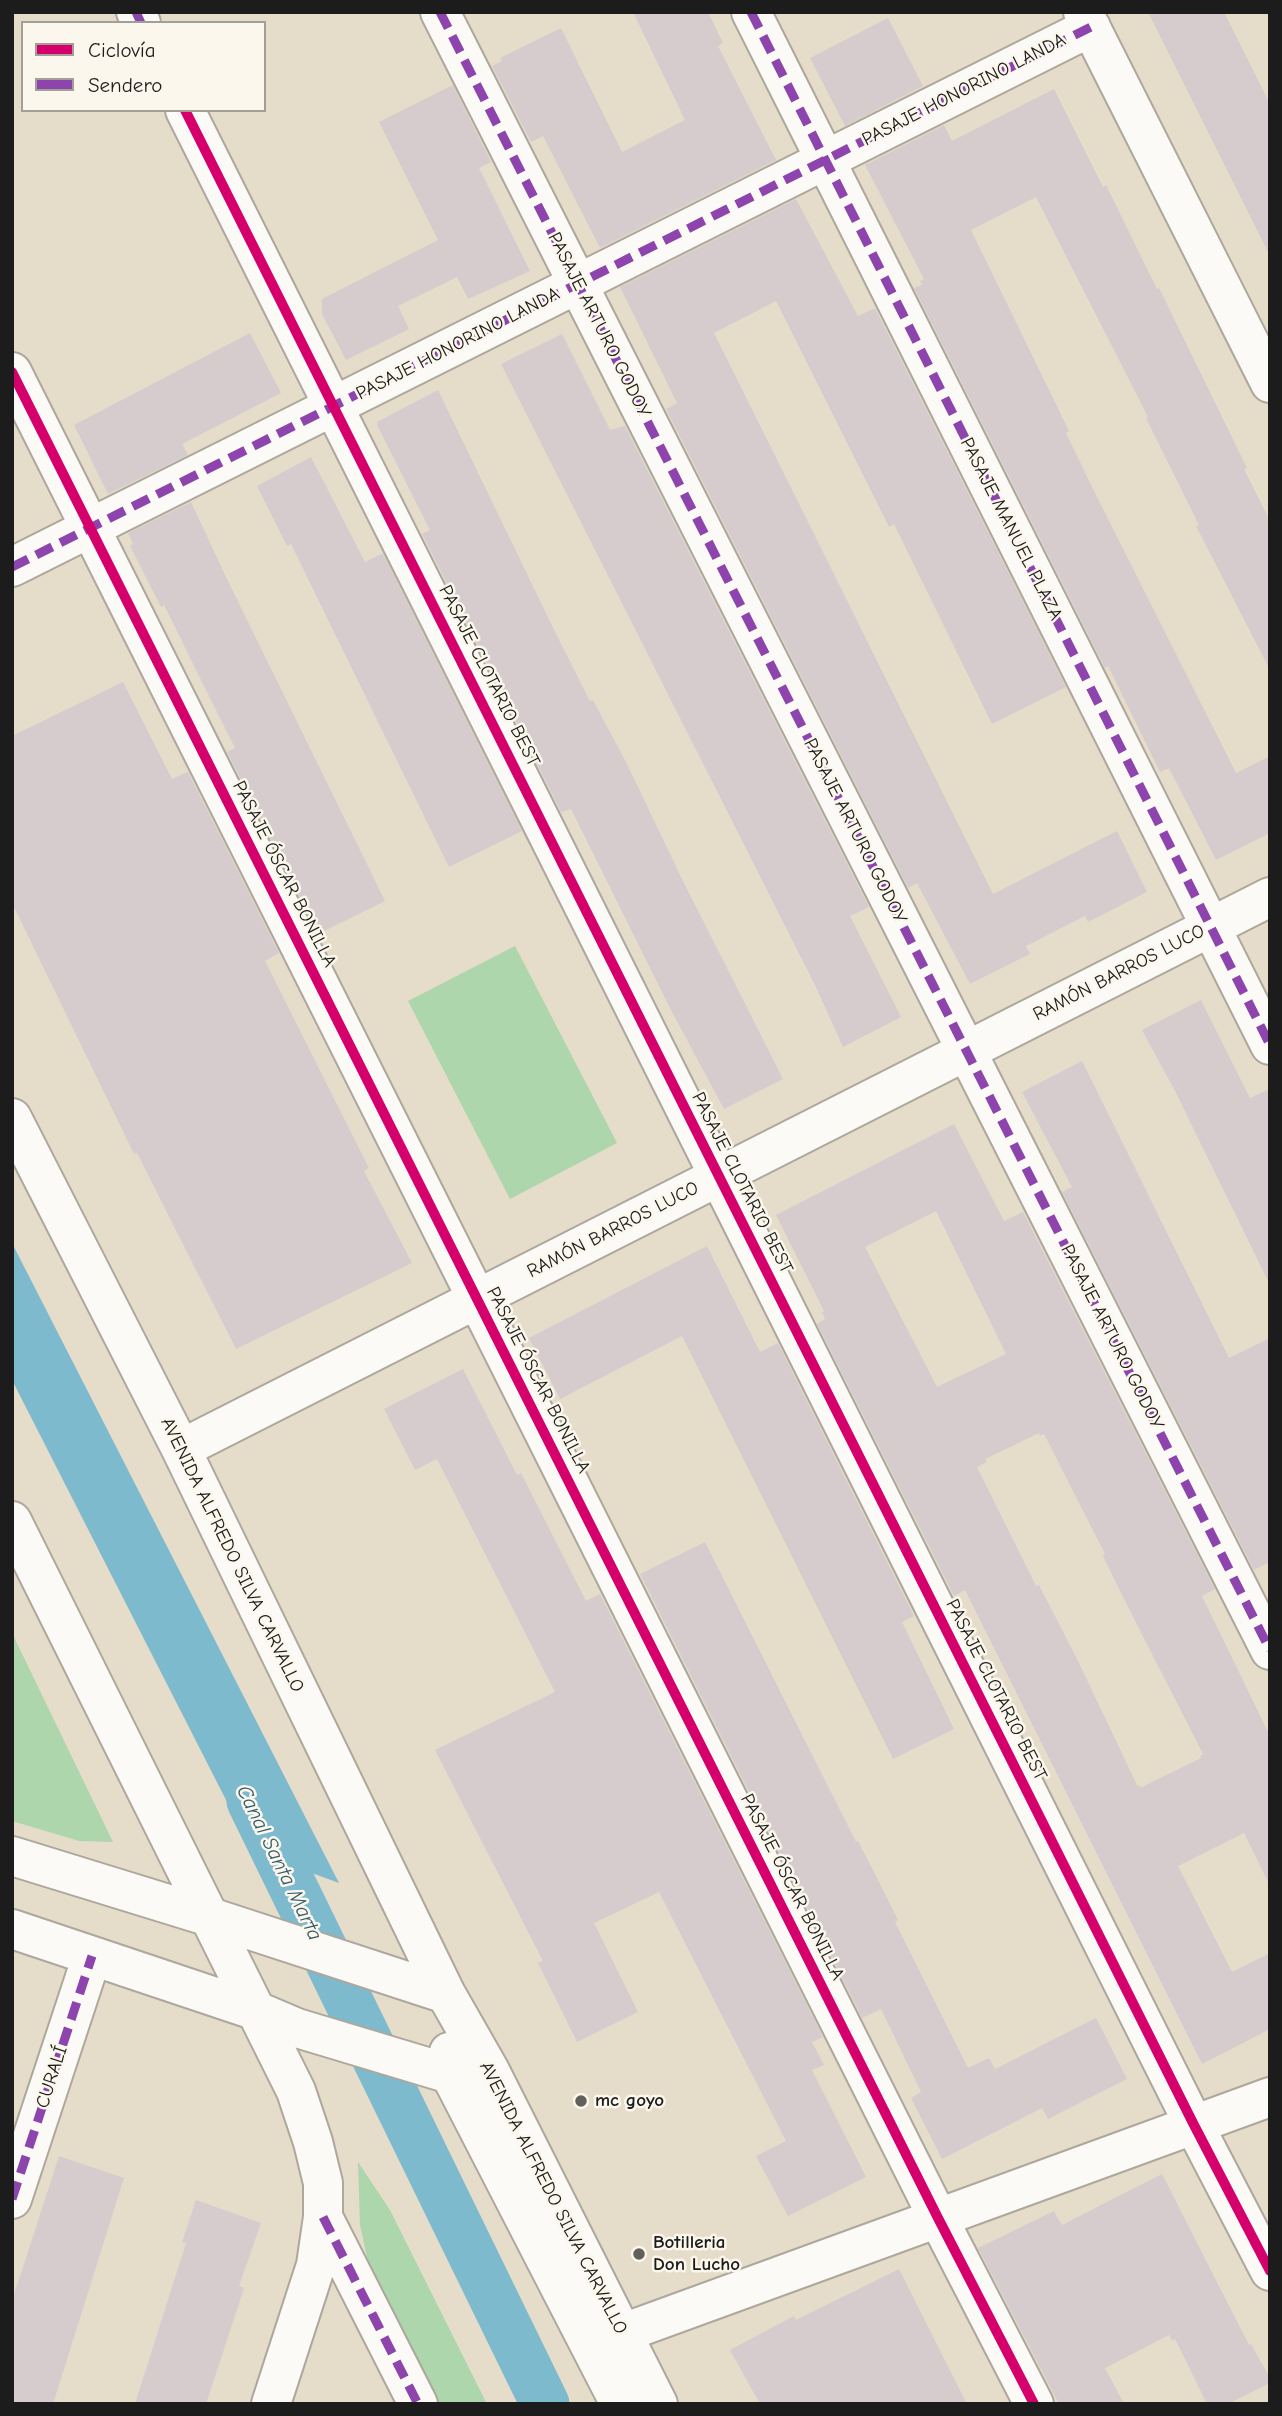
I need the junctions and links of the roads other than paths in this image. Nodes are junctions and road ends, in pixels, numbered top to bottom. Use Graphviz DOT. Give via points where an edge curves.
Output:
graph roads {
  1 [pos="440,12"];
  2 [pos="751,12"];
  3 [pos="1087,20"];
  4 [pos="186,112"];
  5 [pos="825,159"];
  6 [pos="578,284"];
  7 [pos="12,372"];
  8 [pos="1270,383"];
  9 [pos="334,406"];
  10 [pos="91,528"];
  11 [pos="12,567"];
  12 [pos="1270,897"];
  13 [pos="1210,927"];
  14 [pos="1270,1045"];
  15 [pos="967,1050"];
  16 [pos="12,1118"];
  17 [pos="719,1176"];
  18 [pos="477,1299"];
  19 [pos="181,1449"];
  20 [pos="12,1521"];
  21 [pos="1270,1650"];
  22 [pos="12,1856"];
  23 [pos="210,1917"];
  24 [pos="12,1929"];
  25 [pos="92,1956"];
  26 [pos="446,1994"];
  27 [pos="257,2011"];
  28 [pos="434,2069"];
  29 [pos="490,2071"];
  30 [pos="1270,2097"];
  31 [pos="1194,2125"];
  32 [pos="12,2199"];
  33 [pos="323,2217"];
  34 [pos="938,2218"];
  35 [pos="1270,2271"];
  36 [pos="605,2339"];
  37 [pos="271,2404"];
  38 [pos="418,2404"];
  39 [pos="620,2404"];
  40 [pos="657,2404"];
  41 [pos="1034,2404"];
  1 -- 6 [label="street, PASAJE ARTURO GODOY"];
  2 -- 5 [label="street, PASAJE MANUEL PLAZA"];
  3 -- 5 [label="street, PASAJE HONORINO LANDA"];
  3 -- 8 [label="street"];
  4 -- 9 [label="street, PASAJE CLOTARIO BEST"];
  5 -- 6 [label="street, PASAJE HONORINO LANDA"];
  5 -- 13 [label="street, PASAJE MANUEL PLAZA"];
  6 -- 9 [label="street, PASAJE HONORINO LANDA"];
  6 -- 15 [label="street, PASAJE ARTURO GODOY"];
  7 -- 10 [label="street, PASAJE ÓSCAR BONILLA"];
  9 -- 10 [label="street, PASAJE HONORINO LANDA"];
  9 -- 17 [label="street, PASAJE CLOTARIO BEST"];
  10 -- 11 [label="street, PASAJE HONORINO LANDA"];
  10 -- 18 [label="street, PASAJE ÓSCAR BONILLA"];
  12 -- 13 [label="street, RAMÓN BARROS LUCO"];
  13 -- 14 [label="street, PASAJE MANUEL PLAZA"];
  13 -- 15 [label="street, RAMÓN BARROS LUCO"];
  15 -- 17 [label="street, RAMÓN BARROS LUCO"];
  15 -- 21 [label="street, PASAJE ARTURO GODOY"];
  16 -- 19 [label="street, AVENIDA ALFREDO SILVA CARVALLO"];
  17 -- 18 [label="street, RAMÓN BARROS LUCO"];
  17 -- 31 [label="street, PASAJE CLOTARIO BEST"];
  18 -- 19 [label="street, RAMÓN BARROS LUCO"];
  18 -- 34 [label="street, PASAJE ÓSCAR BONILLA"];
  19 -- 26 [label="street, AVENIDA ALFREDO SILVA CARVALLO"];
  20 -- 23 [label="street"];
  22 -- 23 [label="street"];
  23 -- 26 [label="street"];
  23 -- 27 [label="street"];
  24 -- 25 [label="street"];
  25 -- 27 [label="street"];
  25 -- 32 [label="street, CURALÍ"];
  26 -- 28 [label="street, AVENIDA ALFREDO SILVA CARVALLO"];
  26 -- 29 [label="street, AVENIDA ALFREDO SILVA CARVALLO"];
  27 -- 28 [label="street" via="297,2028"];
  27 -- 33 [label="street" via="296,2091 313,2142 323,2183"];
  28 -- 29 [label="street"];
  28 -- 36 [label="street, AVENIDA ALFREDO SILVA CARVALLO"];
  29 -- 36 [label="street, AVENIDA ALFREDO SILVA CARVALLO"];
  30 -- 31 [label="street"];
  31 -- 34 [label="street"];
  31 -- 35 [label="street, PASAJE CLOTARIO BEST"];
  33 -- 37 [label="street" via="316,2265"];
  33 -- 38 [label="street"];
  34 -- 36 [label="street"];
  34 -- 41 [label="street, PASAJE ÓSCAR BONILLA"];
  36 -- 39 [label="street, AVENIDA ALFREDO SILVA CARVALLO"];
  36 -- 40 [label="street, AVENIDA ALFREDO SILVA CARVALLO"];
}
